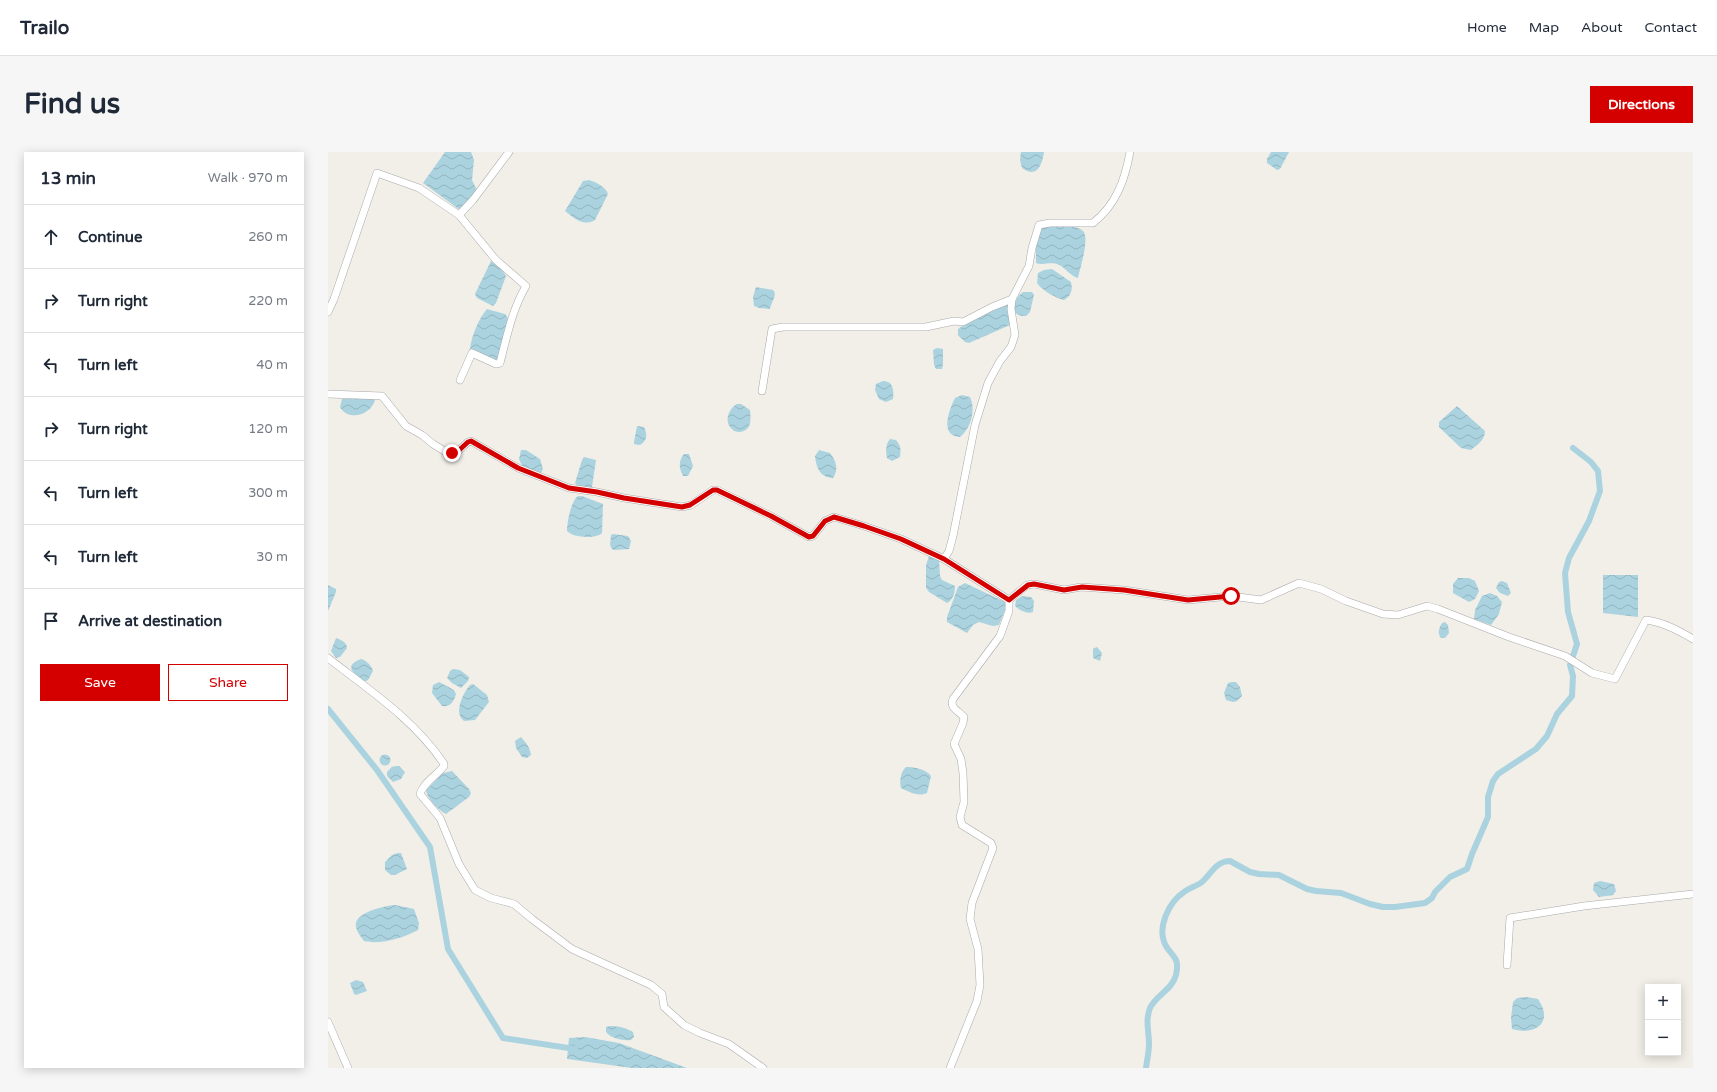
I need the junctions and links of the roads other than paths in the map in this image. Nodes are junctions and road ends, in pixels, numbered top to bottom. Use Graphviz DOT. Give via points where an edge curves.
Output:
graph roads {
  1 [pos="509,152"];
  2 [pos="1130,152"];
  3 [pos="459,215"];
  4 [pos="1012,299"];
  5 [pos="328,312"];
  6 [pos="460,380"];
  7 [pos="762,391"];
  8 [pos="328,394"];
  9 [pos="944,559"];
  10 [pos="1009,600"];
  11 [pos="1693,639"];
  12 [pos="328,658"];
  13 [pos="1693,894"];
  14 [pos="1507,965"];
  15 [pos="328,1022"];
  16 [pos="348,1068"];
  17 [pos="763,1068"];
  18 [pos="950,1068"];
  1 -- 3 [label="street"];
  2 -- 4 [label="street" via="1124,180 1113,202 1098,219 1093,223 1039,225 1029,266"];
  3 -- 5 [label="street" via="419,188 377,173"];
  3 -- 6 [label="street" via="496,260 526,286 512,317 500,363 496,364 472,353"];
  4 -- 7 [label="street" via="963,322 954,320 926,327 772,329"];
  4 -- 9 [label="street" via="1015,335 1011,347 988,383 975,425 953,536"];
  8 -- 9 [label="street" via="382,396 406,426 446,452 456,453 471,441 518,468 569,488 682,507 717,490 809,537 813,536 825,521 834,517 901,539"];
  9 -- 10 [label="street"];
  10 -- 11 [label="street" via="1028,585 1034,584 1064,590 1087,587 1124,590 1188,600 1231,596 1261,600 1299,583 1383,614 1398,615 1427,606 1438,609 1565,656 1592,673 1616,679 1646,620 1683,632"];
  10 -- 18 [label="street" via="1009,611 1000,636 951,703 964,717 954,744 961,759 963,773 964,802 960,817 962,825 989,841 993,848 972,903 970,918 978,949 980,985 977,1001"];
  12 -- 17 [label="street" via="420,734 444,764 440,772 422,788 420,794 440,818 461,869 476,890 491,898 514,904 572,949 651,985 662,994 664,1007 684,1025 729,1044"];
  13 -- 14 [label="street" via="1592,905 1510,918"];
  15 -- 16 [label="street"];
}
